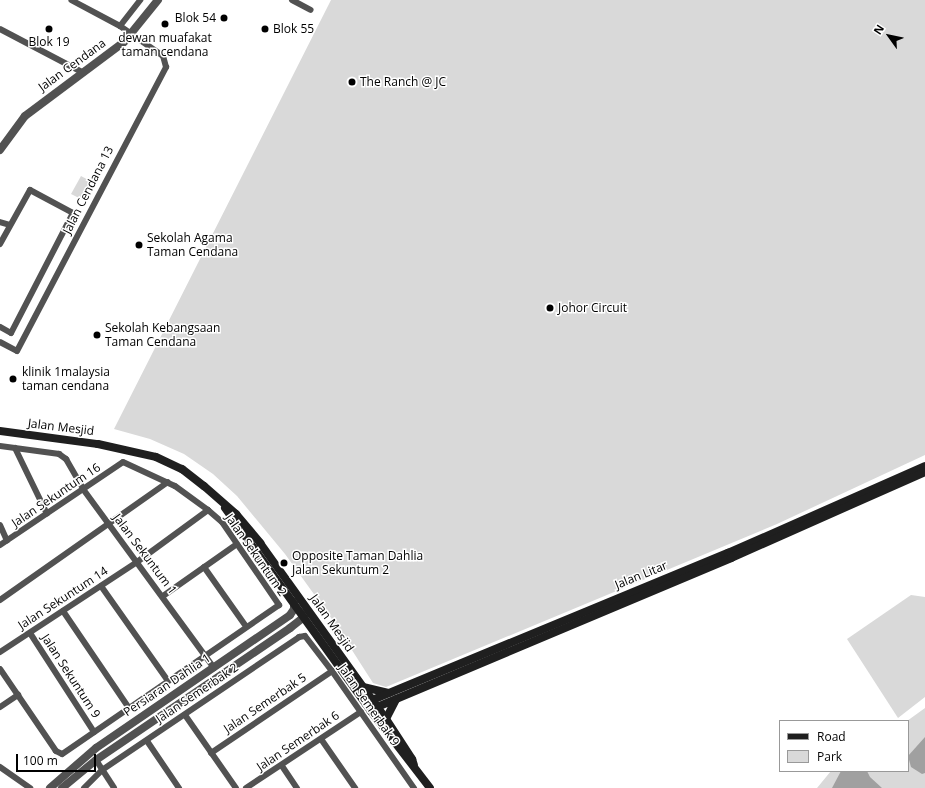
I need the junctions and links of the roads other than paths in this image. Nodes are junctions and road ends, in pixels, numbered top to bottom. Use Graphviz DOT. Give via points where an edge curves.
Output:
graph roads {
  1 [pos="140,0"];
  2 [pos="158,0"];
  3 [pos="292,0"];
  4 [pos="74,1"];
  5 [pos="311,10"];
  6 [pos="120,26"];
  7 [pos="0,29"];
  8 [pos="132,35"];
  9 [pos="82,72"];
  10 [pos="0,150"];
  11 [pos="0,222"];
  12 [pos="10,225"];
  13 [pos="0,244"];
  14 [pos="0,327"];
  15 [pos="11,333"];
  16 [pos="22,340"];
  17 [pos="0,342"];
  18 [pos="0,431"];
  19 [pos="0,446"];
  20 [pos="14,448"];
  21 [pos="124,462"];
  22 [pos="925,466"];
  23 [pos="925,472"];
  24 [pos="168,482"];
  25 [pos="83,490"];
  26 [pos="221,503"];
  27 [pos="208,510"];
  28 [pos="47,514"];
  29 [pos="0,525"];
  30 [pos="110,525"];
  31 [pos="7,541"];
  32 [pos="237,544"];
  33 [pos="0,545"];
  34 [pos="137,562"];
  35 [pos="204,567"];
  36 [pos="101,586"];
  37 [pos="163,596"];
  38 [pos="0,600"];
  39 [pos="294,602"];
  40 [pos="307,608"];
  41 [pos="63,611"];
  42 [pos="304,617"];
  43 [pos="283,619"];
  44 [pos="245,625"];
  45 [pos="290,628"];
  46 [pos="30,633"];
  47 [pos="305,636"];
  48 [pos="0,652"];
  49 [pos="205,656"];
  50 [pos="214,668"];
  51 [pos="0,669"];
  52 [pos="332,671"];
  53 [pos="168,681"];
  54 [pos="363,686"];
  55 [pos="388,693"];
  56 [pos="18,695"];
  57 [pos="396,698"];
  58 [pos="369,701"];
  59 [pos="0,707"];
  60 [pos="129,708"];
  61 [pos="374,709"];
  62 [pos="361,712"];
  63 [pos="185,716"];
  64 [pos="386,719"];
  65 [pos="94,732"];
  66 [pos="321,739"];
  67 [pos="147,740"];
  68 [pos="211,753"];
  69 [pos="96,760"];
  70 [pos="414,765"];
  71 [pos="282,766"];
  72 [pos="0,767"];
  73 [pos="102,770"];
  74 [pos="30,788"];
  75 [pos="50,788"];
  76 [pos="62,788"];
  77 [pos="84,788"];
  78 [pos="114,788"];
  79 [pos="179,788"];
  80 [pos="236,788"];
  81 [pos="246,788"];
  82 [pos="297,788"];
  83 [pos="355,788"];
  84 [pos="414,788"];
  85 [pos="430,788"];
  1 -- 6 [label="street"];
  2 -- 8 [label="street, Jalan Cendana"];
  3 -- 5 [label="street"];
  4 -- 6 [label="street, Jalan Cendana 13"];
  6 -- 8 [label="street, Jalan Cendana 13"];
  7 -- 9 [label="street"];
  8 -- 9 [label="street, Jalan Cendana"];
  8 -- 16 [label="street, Jalan Cendana 13" via="163,56 166,67"];
  9 -- 10 [label="street, Jalan Cendana" via="25,116"];
  11 -- 12 [label="street"];
  12 -- 13 [label="street"];
  12 -- 15 [label="street" via="30,190 73,213"];
  14 -- 15 [label="street"];
  15 -- 16 [label="street"];
  16 -- 17 [label="street" via="17,351"];
  18 -- 26 [label="main road, Jalan Mesjid" via="98,444 156,457 182,469"];
  19 -- 20 [label="street"];
  20 -- 25 [label="street, Jalan Sekuntum 1" via="59,454 66,459"];
  20 -- 28 [label="street"];
  21 -- 24 [label="street, Jalan Sekuntum 2"];
  21 -- 25 [label="street, Jalan Sekuntum 16"];
  22 -- 55 [label="main road, Jalan Litar" via="728,553"];
  23 -- 57 [label="main road, Jalan Litar" via="751,549"];
  24 -- 27 [label="street, Jalan Sekuntum 2"];
  24 -- 30 [label="street"];
  25 -- 28 [label="street, Jalan Sekuntum 16"];
  25 -- 30 [label="street, Jalan Sekuntum 1"];
  26 -- 39 [label="main road, Jalan Mesjid"];
  26 -- 40 [label="main road, Jalan Mesjid" via="236,514 255,537"];
  27 -- 32 [label="street, Jalan Sekuntum 2" via="222,522"];
  27 -- 34 [label="street, Jalan Sekuntum 14"];
  28 -- 31 [label="street, Jalan Sekuntum 16"];
  29 -- 31 [label="street"];
  30 -- 34 [label="street, Jalan Sekuntum 1"];
  30 -- 38 [label="street"];
  31 -- 33 [label="street, Jalan Sekuntum 16"];
  32 -- 35 [label="street"];
  32 -- 49 [label="street, Jalan Sekuntum 2" via="279,605"];
  34 -- 36 [label="street, Jalan Sekuntum 14"];
  34 -- 37 [label="street, Jalan Sekuntum 1"];
  35 -- 37 [label="street"];
  35 -- 44 [label="street"];
  36 -- 41 [label="street, Jalan Sekuntum 14"];
  36 -- 53 [label="street"];
  37 -- 49 [label="street, Jalan Sekuntum 1"];
  39 -- 42 [label="main road, Jalan Mesjid"];
  39 -- 43 [label="street, Persiaran Dahlia 1" via="293,612"];
  40 -- 42 [label="street"];
  40 -- 54 [label="main road, Jalan Mesjid"];
  41 -- 46 [label="street, Jalan Sekuntum 14"];
  41 -- 60 [label="street"];
  42 -- 45 [label="street, Persiaran Dahlia 1"];
  42 -- 58 [label="main road, Jalan Mesjid"];
  43 -- 45 [label="street" via="291,621"];
  43 -- 50 [label="street, Persiaran Dahlia 1"];
  45 -- 69 [label="street, Persiaran Dahlia 1"];
  46 -- 48 [label="street, Jalan Sekuntum 14"];
  46 -- 65 [label="street, Jalan Sekuntum 9"];
  47 -- 52 [label="street, Jalan Semerbak 9"];
  47 -- 63 [label="street, Jalan Semerbak 2" via="299,637"];
  49 -- 50 [label="street, Jalan Sekuntum 1"];
  49 -- 53 [label="street, Jalan Sekuntum 2"];
  50 -- 75 [label="street, Persiaran Dahlia 1" via="96,748"];
  51 -- 56 [label="street"];
  52 -- 62 [label="street, Jalan Semerbak 9"];
  52 -- 68 [label="street, Jalan Semerbak 5"];
  53 -- 60 [label="street, Jalan Sekuntum 2"];
  54 -- 55 [label="main road"];
  54 -- 58 [label="main road, Jalan Mesjid"];
  55 -- 58 [label="main road, Jalan Litar"];
  56 -- 59 [label="street"];
  56 -- 65 [label="street, Jalan Sekuntum 2" via="58,753 62,754"];
  57 -- 61 [label="main road, Jalan Litar"];
  57 -- 64 [label="main road"];
  58 -- 61 [label="main road, Jalan Mesjid"];
  60 -- 65 [label="street, Jalan Sekuntum 2"];
  61 -- 64 [label="main road, Jalan Mesjid"];
  61 -- 70 [label="main road, Jalan Mesjid" via="408,761"];
  62 -- 66 [label="street, Jalan Semerbak 6"];
  62 -- 84 [label="street, Jalan Semerbak 9"];
  63 -- 67 [label="street, Jalan Semerbak 2"];
  63 -- 68 [label="street"];
  64 -- 70 [label="main road, Jalan Mesjid"];
  66 -- 71 [label="street, Jalan Semerbak 6"];
  66 -- 83 [label="street"];
  67 -- 73 [label="street, Jalan Semerbak 2"];
  67 -- 79 [label="street"];
  68 -- 80 [label="street"];
  69 -- 73 [label="street"];
  69 -- 76 [label="street, Persiaran Dahlia 1"];
  70 -- 85 [label="main road, Jalan Mesjid"];
  71 -- 81 [label="street, Jalan Semerbak 6"];
  71 -- 82 [label="street"];
  72 -- 74 [label="street"];
  73 -- 77 [label="street, Jalan Semerbak 2"];
  73 -- 78 [label="street"];
}
